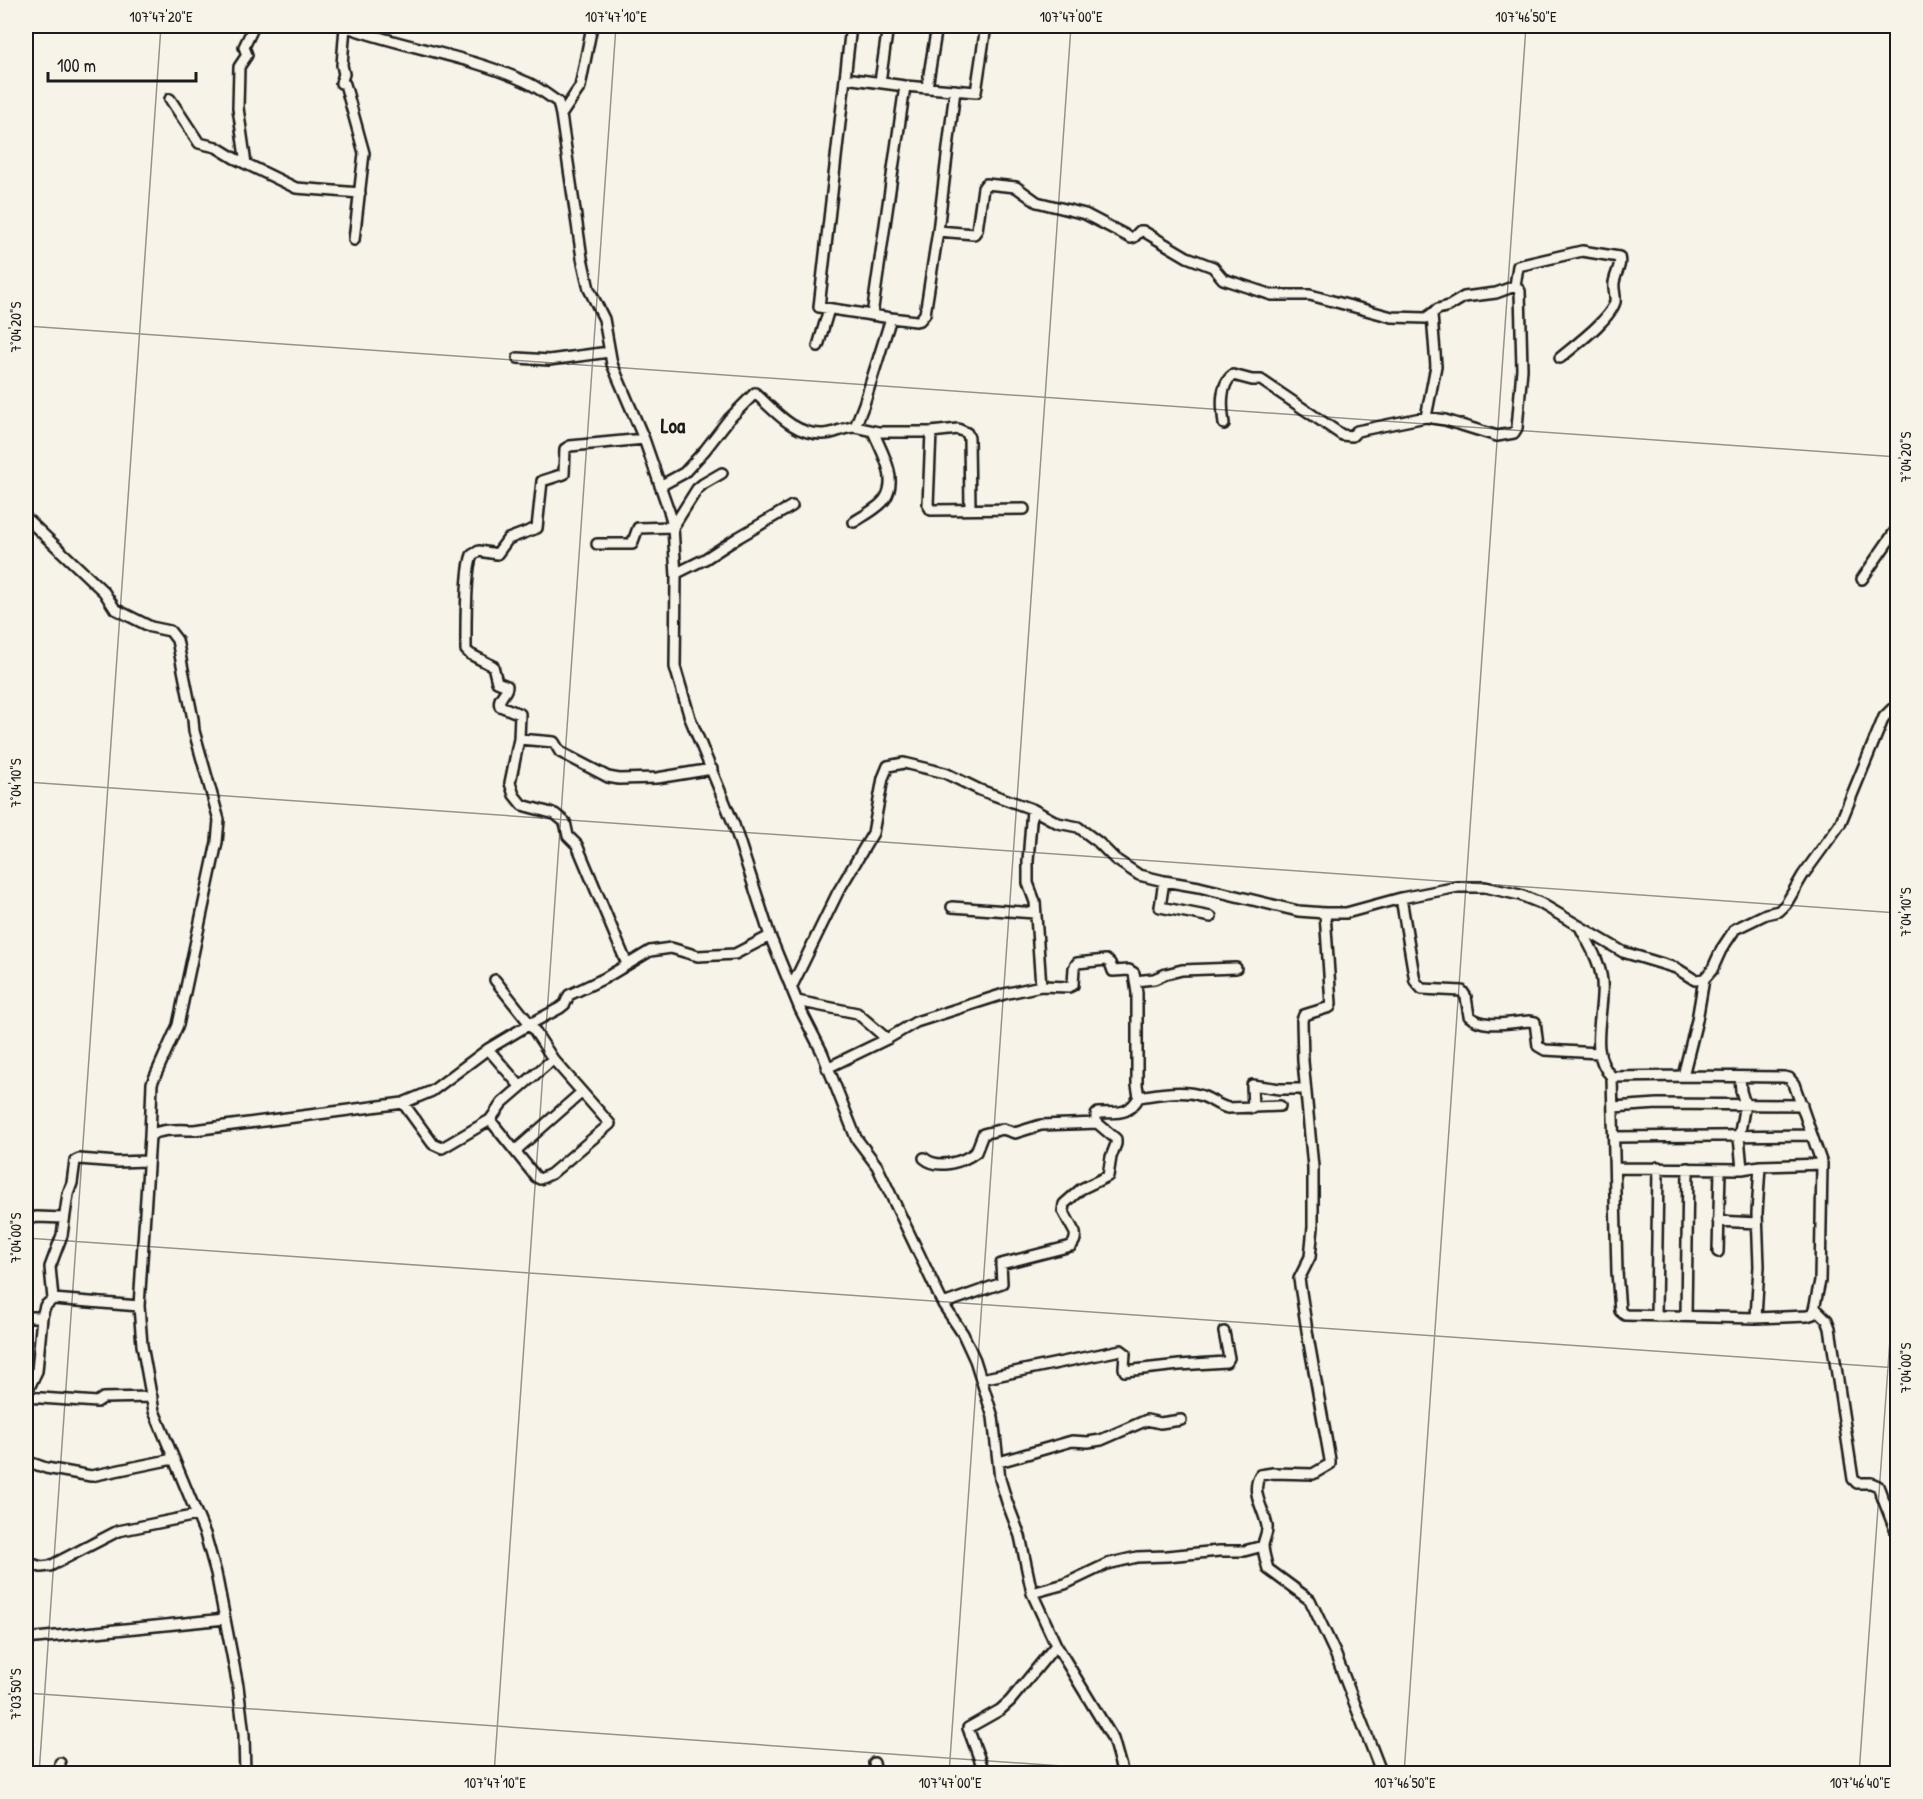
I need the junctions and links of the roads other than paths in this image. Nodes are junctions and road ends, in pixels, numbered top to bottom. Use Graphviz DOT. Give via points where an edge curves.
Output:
graph roads {
  1 [pos="254,26"];
  2 [pos="345,26"];
  3 [pos="592,26"];
  4 [pos="851,26"];
  5 [pos="888,26"];
  6 [pos="937,26"];
  7 [pos="987,26"];
  8 [pos="845,78"];
  9 [pos="880,82"];
  10 [pos="905,86"];
  11 [pos="927,87"];
  12 [pos="955,90"];
  13 [pos="170,99"];
  14 [pos="561,115"];
  15 [pos="246,164"];
  16 [pos="360,193"];
  17 [pos="938,231"];
  18 [pos="354,240"];
  19 [pos="1515,286"];
  20 [pos="829,309"];
  21 [pos="872,315"];
  22 [pos="1432,315"];
  23 [pos="891,318"];
  24 [pos="818,346"];
  25 [pos="609,352"];
  26 [pos="518,358"];
  27 [pos="1560,358"];
  28 [pos="1426,417"];
  29 [pos="1224,424"];
  30 [pos="855,427"];
  31 [pos="873,431"];
  32 [pos="931,432"];
  33 [pos="644,439"];
  34 [pos="722,473"];
  35 [pos="660,486"];
  36 [pos="792,506"];
  37 [pos="970,509"];
  38 [pos="1024,510"];
  39 [pos="26,518"];
  40 [pos="854,522"];
  41 [pos="673,527"];
  42 [pos="1898,527"];
  43 [pos="597,544"];
  44 [pos="676,576"];
  45 [pos="1862,579"];
  46 [pos="1898,709"];
  47 [pos="519,739"];
  48 [pos="712,769"];
  49 [pos="1032,809"];
  50 [pos="1164,881"];
  51 [pos="1401,898"];
  52 [pos="952,907"];
  53 [pos="1035,913"];
  54 [pos="1325,913"];
  55 [pos="1211,917"];
  56 [pos="1581,928"];
  57 [pos="770,936"];
  58 [pos="627,964"];
  59 [pos="1236,968"];
  60 [pos="1704,979"];
  61 [pos="495,980"];
  62 [pos="1136,981"];
  63 [pos="1041,986"];
  64 [pos="791,988"];
  65 [pos="797,1001"];
  66 [pos="530,1023"];
  67 [pos="887,1039"];
  68 [pos="488,1049"];
  69 [pos="1599,1053"];
  70 [pos="553,1059"];
  71 [pos="827,1068"];
  72 [pos="1683,1076"];
  73 [pos="1612,1077"];
  74 [pos="1740,1077"];
  75 [pos="520,1086"];
  76 [pos="1305,1089"];
  77 [pos="582,1092"];
  78 [pos="1139,1097"];
  79 [pos="403,1103"];
  80 [pos="1745,1104"];
  81 [pos="1802,1105"];
  82 [pos="1280,1106"];
  83 [pos="1613,1107"];
  84 [pos="1253,1108"];
  85 [pos="490,1120"];
  86 [pos="1098,1123"];
  87 [pos="1810,1135"];
  88 [pos="150,1136"];
  89 [pos="1615,1137"];
  90 [pos="1739,1137"];
  91 [pos="514,1151"];
  92 [pos="924,1158"];
  93 [pos="147,1161"];
  94 [pos="1822,1164"];
  95 [pos="1760,1166"];
  96 [pos="1658,1167"];
  97 [pos="1615,1168"];
  98 [pos="1688,1168"];
  99 [pos="1742,1169"];
  100 [pos="1720,1170"];
  101 [pos="64,1218"];
  102 [pos="26,1219"];
  103 [pos="1718,1221"];
  104 [pos="1757,1222"];
  105 [pos="1718,1252"];
  106 [pos="53,1299"];
  107 [pos="943,1304"];
  108 [pos="140,1306"];
  109 [pos="1815,1308"];
  110 [pos="1656,1316"];
  111 [pos="1686,1316"];
  112 [pos="26,1317"];
  113 [pos="42,1317"];
  114 [pos="1756,1318"];
  115 [pos="1224,1332"];
  116 [pos="981,1379"];
  117 [pos="152,1397"];
  118 [pos="1181,1420"];
  119 [pos="173,1459"];
  120 [pos="26,1461"];
  121 [pos="999,1462"];
  122 [pos="197,1515"];
  123 [pos="1898,1537"];
  124 [pos="1263,1546"];
  125 [pos="26,1562"];
  126 [pos="1032,1593"];
  127 [pos="225,1619"];
  128 [pos="26,1639"];
  129 [pos="1056,1645"];
  130 [pos="60,1763"];
  131 [pos="874,1763"];
  132 [pos="60,1773"];
  133 [pos="246,1773"];
  134 [pos="876,1773"];
  135 [pos="985,1773"];
  136 [pos="1123,1773"];
  137 [pos="1382,1773"];
  1 -- 15 [label="street" via="239,69 238,110"];
  2 -- 14 [label="street" via="525,81 558,102"];
  2 -- 16 [label="street" via="341,83 345,84 364,153"];
  3 -- 14 [label="street" via="580,87"];
  4 -- 8 [label="street"];
  5 -- 9 [label="street"];
  6 -- 11 [label="street"];
  7 -- 12 [label="street" via="976,92"];
  8 -- 9 [label="street"];
  8 -- 20 [label="street" via="819,307"];
  9 -- 10 [label="street"];
  10 -- 11 [label="street"];
  10 -- 21 [label="street"];
  11 -- 12 [label="street"];
  12 -- 17 [label="street"];
  13 -- 15 [label="street" via="197,141"];
  14 -- 25 [label="street" via="582,258 589,289 604,319"];
  15 -- 16 [label="street" via="301,189"];
  16 -- 18 [label="street"];
  17 -- 22 [label="street" via="976,232 982,193 988,184 1016,187 1035,201 1085,214 1131,238 1143,231 1213,267 1223,279 1272,295 1310,294 1392,317"];
  17 -- 23 [label="street" via="923,318"];
  19 -- 22 [label="street" via="1464,297"];
  19 -- 27 [label="street" via="1521,264 1582,251 1617,255 1621,259 1614,283 1614,304 1600,324"];
  19 -- 28 [label="street" via="1520,291 1522,364 1516,432 1497,436"];
  20 -- 21 [label="street"];
  20 -- 24 [label="street"];
  21 -- 23 [label="street"];
  22 -- 28 [label="street" via="1436,366"];
  23 -- 30 [label="street"];
  25 -- 26 [label="street" via="549,360"];
  25 -- 33 [label="street"];
  28 -- 29 [label="street" via="1358,431 1352,436 1342,435 1261,380 1233,375 1221,402"];
  30 -- 31 [label="street"];
  30 -- 35 [label="street" via="823,434 806,432 793,427 754,393 684,473"];
  31 -- 32 [label="street"];
  31 -- 40 [label="street" via="890,481 885,500"];
  32 -- 37 [label="street" via="958,429 967,433"];
  32 -- 37 [label="street" via="929,508"];
  33 -- 35 [label="street"];
  33 -- 47 [label="street" via="567,447 564,474 542,481 537,528 508,538 497,554 479,551 472,555 466,650 493,666 497,682 507,686 499,705 520,714"];
  34 -- 41 [label="street" via="697,489"];
  35 -- 41 [label="street"];
  36 -- 44 [label="street"];
  37 -- 38 [label="street"];
  39 -- 88 [label="street" via="104,592 115,609 151,627 170,631 177,640 194,731 219,820 178,1025 152,1083"];
  41 -- 43 [label="street" via="638,528 632,544"];
  41 -- 44 [label="street"];
  42 -- 45 [label="street"];
  44 -- 48 [label="street" via="675,667 690,718"];
  46 -- 60 [label="street" via="1884,717 1840,824 1786,904 1779,911 1736,929"];
  47 -- 48 [label="street" via="554,742 560,752 619,779 657,778"];
  47 -- 58 [label="street" via="510,783 514,795 522,805 553,812 565,822"];
  48 -- 57 [label="street"];
  49 -- 50 [label="street" via="1058,823 1078,827 1139,875"];
  49 -- 53 [label="street" via="1028,883"];
  49 -- 64 [label="street" via="945,773 904,763 888,766 873,833 838,892"];
  50 -- 54 [label="street" via="1298,911"];
  50 -- 55 [label="street" via="1160,906"];
  51 -- 54 [label="street" via="1346,913"];
  51 -- 56 [label="street" via="1458,886 1485,887 1540,903"];
  51 -- 69 [label="street" via="1415,981 1422,989 1462,991 1469,1016 1475,1021 1535,1022 1538,1046 1545,1050"];
  52 -- 53 [label="street"];
  53 -- 63 [label="street"];
  54 -- 76 [label="street" via="1331,1004 1304,1015 1302,1020"];
  56 -- 60 [label="street" via="1623,952 1676,968 1695,980"];
  56 -- 69 [label="street" via="1594,953 1602,983"];
  57 -- 58 [label="street" via="735,954 698,956 678,948 662,948"];
  57 -- 64 [label="street"];
  58 -- 66 [label="street" via="569,995 565,1004"];
  59 -- 62 [label="street" via="1182,970"];
  60 -- 72 [label="street"];
  61 -- 66 [label="street"];
  62 -- 63 [label="street" via="1131,970 1113,971 1104,960 1077,963 1071,986"];
  62 -- 78 [label="street"];
  63 -- 67 [label="street" via="916,1022"];
  64 -- 65 [label="street"];
  65 -- 67 [label="street" via="857,1013"];
  65 -- 71 [label="street"];
  66 -- 68 [label="street"];
  66 -- 70 [label="street"];
  67 -- 71 [label="street"];
  68 -- 75 [label="street"];
  68 -- 79 [label="street" via="432,1091"];
  69 -- 73 [label="street" via="1605,1071"];
  70 -- 75 [label="street"];
  70 -- 77 [label="street"];
  71 -- 107 [label="street" via="856,1138 877,1166"];
  72 -- 73 [label="street"];
  72 -- 74 [label="street"];
  73 -- 83 [label="street"];
  74 -- 80 [label="street"];
  74 -- 81 [label="street" via="1790,1078"];
  75 -- 85 [label="street"];
  76 -- 84 [label="street" via="1252,1085"];
  76 -- 124 [label="street" via="1313,1167 1313,1227 1310,1257 1299,1279 1330,1464 1312,1474 1260,1475 1257,1495 1267,1524"];
  77 -- 91 [label="street"];
  77 -- 91 [label="street" via="610,1124 543,1179 536,1177"];
  78 -- 84 [label="street" via="1164,1093 1196,1095 1228,1108"];
  78 -- 86 [label="street" via="1128,1111 1096,1115"];
  79 -- 85 [label="street" via="433,1143 442,1148"];
  79 -- 88 [label="street" via="160,1131"];
  80 -- 81 [label="street"];
  80 -- 83 [label="street"];
  80 -- 90 [label="street"];
  81 -- 87 [label="street"];
  82 -- 84 [label="street"];
  83 -- 89 [label="street"];
  85 -- 91 [label="street"];
  86 -- 92 [label="street" via="1041,1125 1016,1132 999,1129 982,1135 976,1152 959,1161 938,1164"];
  86 -- 107 [label="street" via="1114,1137 1116,1144 1108,1176 1064,1204 1063,1211 1076,1237 1071,1246 1001,1264 1002,1283"];
  87 -- 90 [label="street"];
  87 -- 94 [label="street"];
  88 -- 93 [label="street"];
  89 -- 90 [label="street"];
  89 -- 97 [label="street"];
  90 -- 99 [label="street"];
  93 -- 101 [label="street" via="76,1160"];
  93 -- 108 [label="street"];
  94 -- 95 [label="street"];
  94 -- 109 [label="street" via="1820,1281"];
  95 -- 99 [label="street"];
  95 -- 104 [label="street"];
  96 -- 97 [label="street"];
  96 -- 98 [label="street"];
  96 -- 110 [label="street"];
  97 -- 110 [label="street" via="1618,1307 1625,1315"];
  98 -- 100 [label="street"];
  98 -- 111 [label="street"];
  99 -- 100 [label="street"];
  100 -- 103 [label="street"];
  101 -- 102 [label="street"];
  101 -- 106 [label="street" via="50,1267"];
  103 -- 104 [label="street"];
  103 -- 105 [label="street"];
  104 -- 114 [label="street"];
  106 -- 108 [label="street"];
  106 -- 113 [label="street" via="45,1306"];
  107 -- 116 [label="street" via="963,1334"];
  108 -- 117 [label="street" via="142,1345"];
  109 -- 114 [label="street" via="1807,1316"];
  109 -- 123 [label="street" via="1830,1328 1853,1479 1857,1484 1876,1485"];
  110 -- 111 [label="street"];
  111 -- 114 [label="street"];
  112 -- 113 [label="street"];
  113 -- 117 [label="street" via="37,1369 27,1397 97,1402 103,1398"];
  115 -- 116 [label="street" via="1229,1358 1226,1362 1125,1371 1125,1353 1121,1350"];
  116 -- 121 [label="street" via="993,1417"];
  117 -- 119 [label="street"];
  118 -- 121 [label="street" via="1147,1420 1101,1440 1072,1441"];
  119 -- 120 [label="street" via="91,1476"];
  119 -- 122 [label="street"];
  121 -- 126 [label="street" via="1000,1479 1020,1536"];
  122 -- 125 [label="street" via="118,1531 50,1566"];
  122 -- 127 [label="street" via="216,1573"];
  124 -- 126 [label="street" via="1244,1551 1137,1557 1107,1564 1065,1584"];
  124 -- 137 [label="street" via="1268,1569 1310,1600"];
  126 -- 129 [label="street"];
  127 -- 128 [label="street"];
  127 -- 133 [label="street" via="238,1686"];
  129 -- 135 [label="street" via="1010,1701 968,1728"];
  129 -- 136 [label="street" via="1113,1739"];
  130 -- 132 [label="street"];
  131 -- 134 [label="street"];
}
